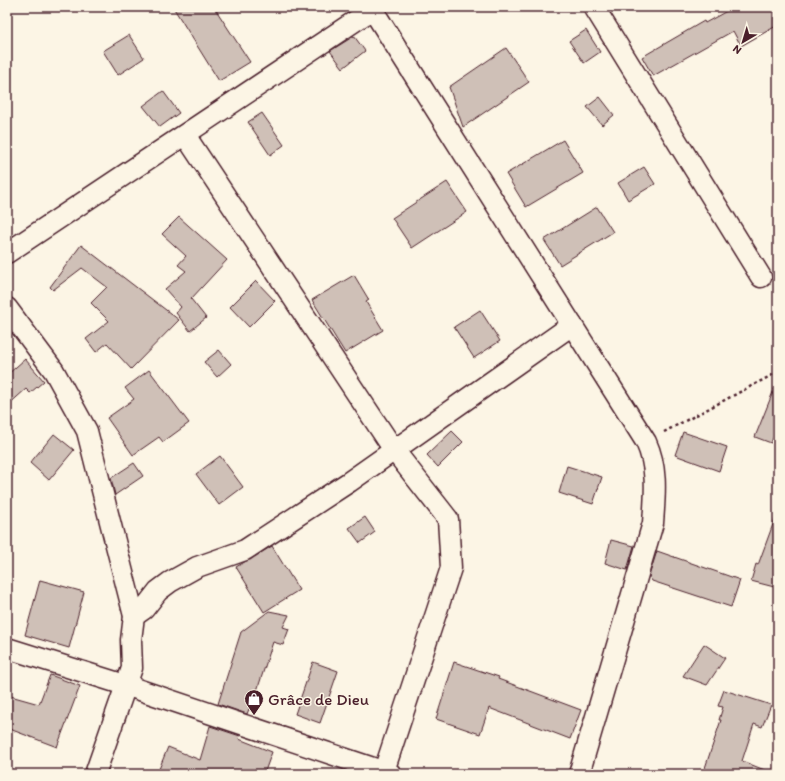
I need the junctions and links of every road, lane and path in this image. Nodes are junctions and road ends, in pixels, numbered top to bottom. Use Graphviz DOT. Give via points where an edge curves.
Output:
graph roads {
  1 [pos="594,7"];
  2 [pos="373,8"];
  3 [pos="185,135"];
  4 [pos="7,253"];
  5 [pos="761,278"];
  6 [pos="7,308"];
  7 [pos="572,325"];
  8 [pos="778,372"];
  9 [pos="646,442"];
  10 [pos="394,450"];
  11 [pos="134,616"];
  12 [pos="7,648"];
  13 [pos="125,685"];
  14 [pos="387,773"];
  15 [pos="95,774"];
  16 [pos="579,774"];
  1 -- 5 [label="street"];
  2 -- 3 [label="street"];
  2 -- 7 [label="street"];
  3 -- 4 [label="street"];
  3 -- 10 [label="street"];
  6 -- 11 [label="street" via="54,371 87,431"];
  7 -- 9 [label="street"];
  7 -- 10 [label="street"];
  8 -- 9 [label="path"];
  9 -- 16 [label="street" via="652,454 656,484 653,523"];
  10 -- 11 [label="street" via="245,550 197,567 170,582"];
  10 -- 14 [label="street" via="448,519 451,568"];
  11 -- 13 [label="street" via="131,640 132,668"];
  12 -- 13 [label="street"];
  13 -- 14 [label="street"];
  13 -- 15 [label="street"];
}
